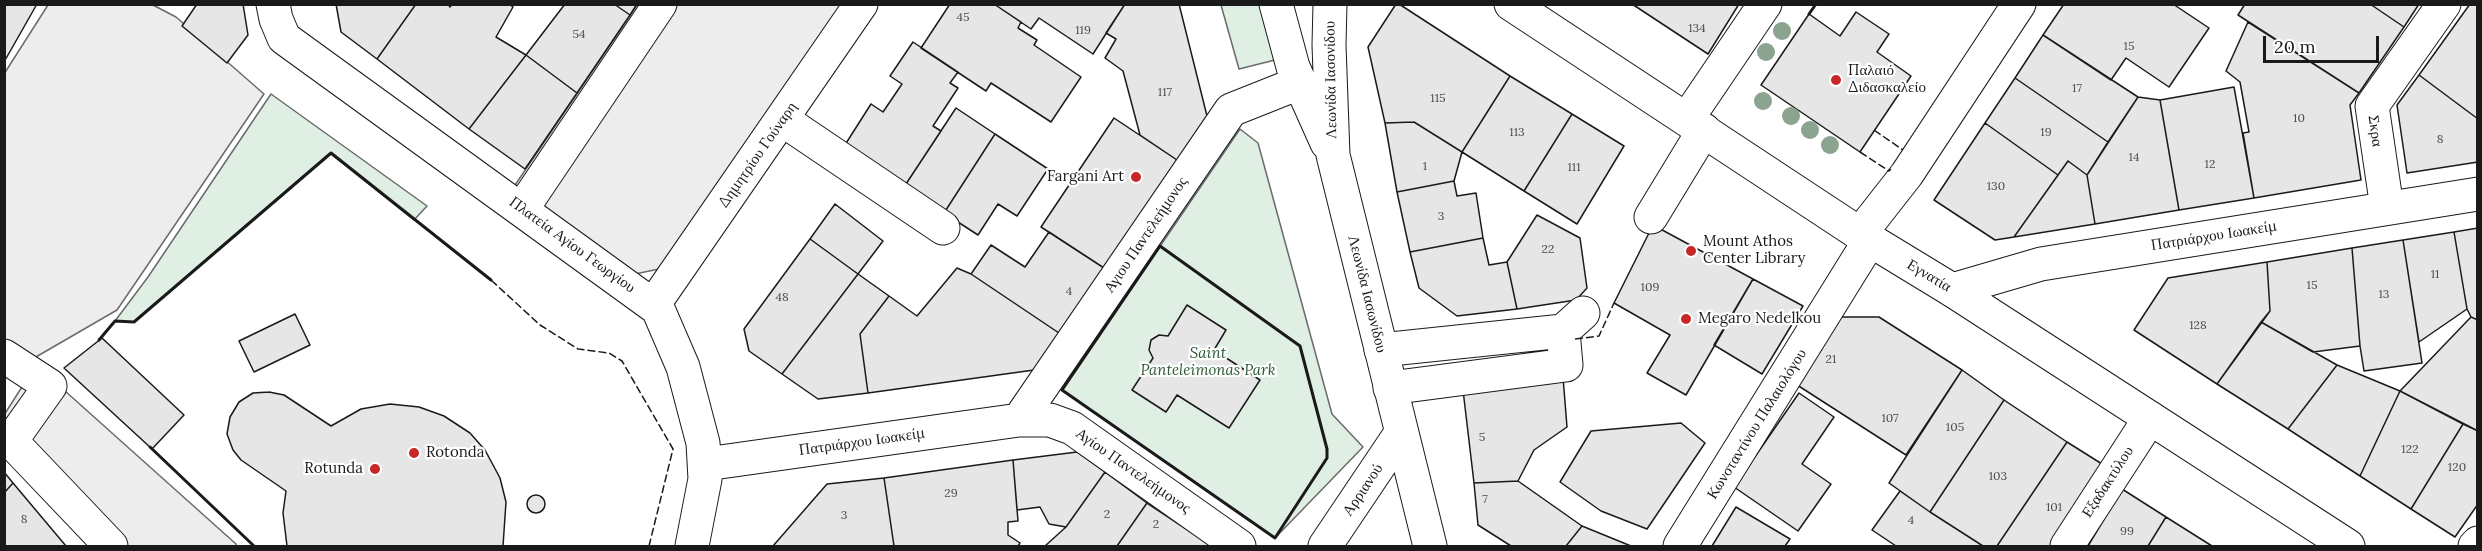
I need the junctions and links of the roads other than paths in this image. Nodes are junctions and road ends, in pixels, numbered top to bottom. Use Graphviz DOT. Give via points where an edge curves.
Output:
graph roads {
  1 [pos="273,4"];
  2 [pos="660,4"];
  3 [pos="861,4"];
  4 [pos="1276,4"];
  5 [pos="1330,4"];
  6 [pos="1511,4"];
  7 [pos="1765,4"];
  8 [pos="2019,4"];
  9 [pos="2444,4"];
  10 [pos="1299,83"];
  11 [pos="783,120"];
  12 [pos="1695,125"];
  13 [pos="1333,155"];
  14 [pos="2478,194"];
  15 [pos="2386,208"];
  16 [pos="522,209"];
  17 [pos="1651,217"];
  18 [pos="943,228"];
  19 [pos="1865,237"];
  20 [pos="1952,290"];
  21 [pos="654,304"];
  22 [pos="1382,350"];
  23 [pos="4,356"];
  24 [pos="1390,388"];
  25 [pos="2150,418"];
  26 [pos="1019,420"];
  27 [pos="1401,433"];
  28 [pos="706,464"];
  29 [pos="1432,545"];
  30 [pos="111,546"];
  31 [pos="692,546"];
  32 [pos="1239,546"];
  33 [pos="1325,546"];
  34 [pos="1680,546"];
  35 [pos="2067,546"];
  36 [pos="2348,546"];
  1 -- 16 [label="street, Πλατεία Αγίου Γεωργίου" via="284,39"];
  2 -- 16 [label="street"];
  3 -- 11 [label="street, Δημητρίου Γούναρη"];
  4 -- 10 [label="street"];
  5 -- 13 [label="street, Λεωνίδα Ιασονίδου"];
  6 -- 12 [label="street, Εγνατία"];
  7 -- 12 [label="street"];
  8 -- 19 [label="street, Κωνσταντίνου Παλαιολόγου"];
  9 -- 15 [label="street, Σκρα" via="2372,106"];
  10 -- 13 [label="street"];
  10 -- 26 [label="street, Αγιου Παντελεήμονος" via="1231,110"];
  11 -- 18 [label="street"];
  11 -- 21 [label="street, Δημητρίου Γούναρη"];
  12 -- 17 [label="street"];
  12 -- 19 [label="street, Εγνατία"];
  13 -- 22 [label="street, Λεωνίδα Ιασωνίδου"];
  14 -- 15 [label="street, Πατριάρχου Ιωακείμ"];
  15 -- 20 [label="street, Πατριάρχου Ιωακείμ" via="2041,264"];
  16 -- 21 [label="street, Πλατεία Αγίου Γεωργίου"];
  19 -- 20 [label="street, Εγνατία"];
  19 -- 34 [label="street, Κωνσταντίνου Παλαιολόγου"];
  20 -- 25 [label="street, Εγνατία"];
  21 -- 28 [label="street, Πλατεία Αγίου Γεωργίου" via="669,329 686,377"];
  22 -- 24 [label="street, Λεωνίδα Ιασωνίδου"];
  22 -- 24 [label="street" via="1573,322 1566,365"];
  23 -- 30 [label="street" via="50,386 11,441"];
  24 -- 27 [label="street, Λεωνίδα Ιασωνίδου"];
  25 -- 35 [label="street, Εξαδακτύλου"];
  25 -- 36 [label="street, Εγνατία"];
  26 -- 28 [label="street, Πατριάρχου Ιωακείμ"];
  26 -- 32 [label="street, Αγίου Παντελεήμονος" via="1050,420 1072,428"];
  27 -- 29 [label="street"];
  27 -- 33 [label="street, Αρριανού"];
  28 -- 31 [label="street, Πλατεία Αγίου Γεωργίου"];
}
